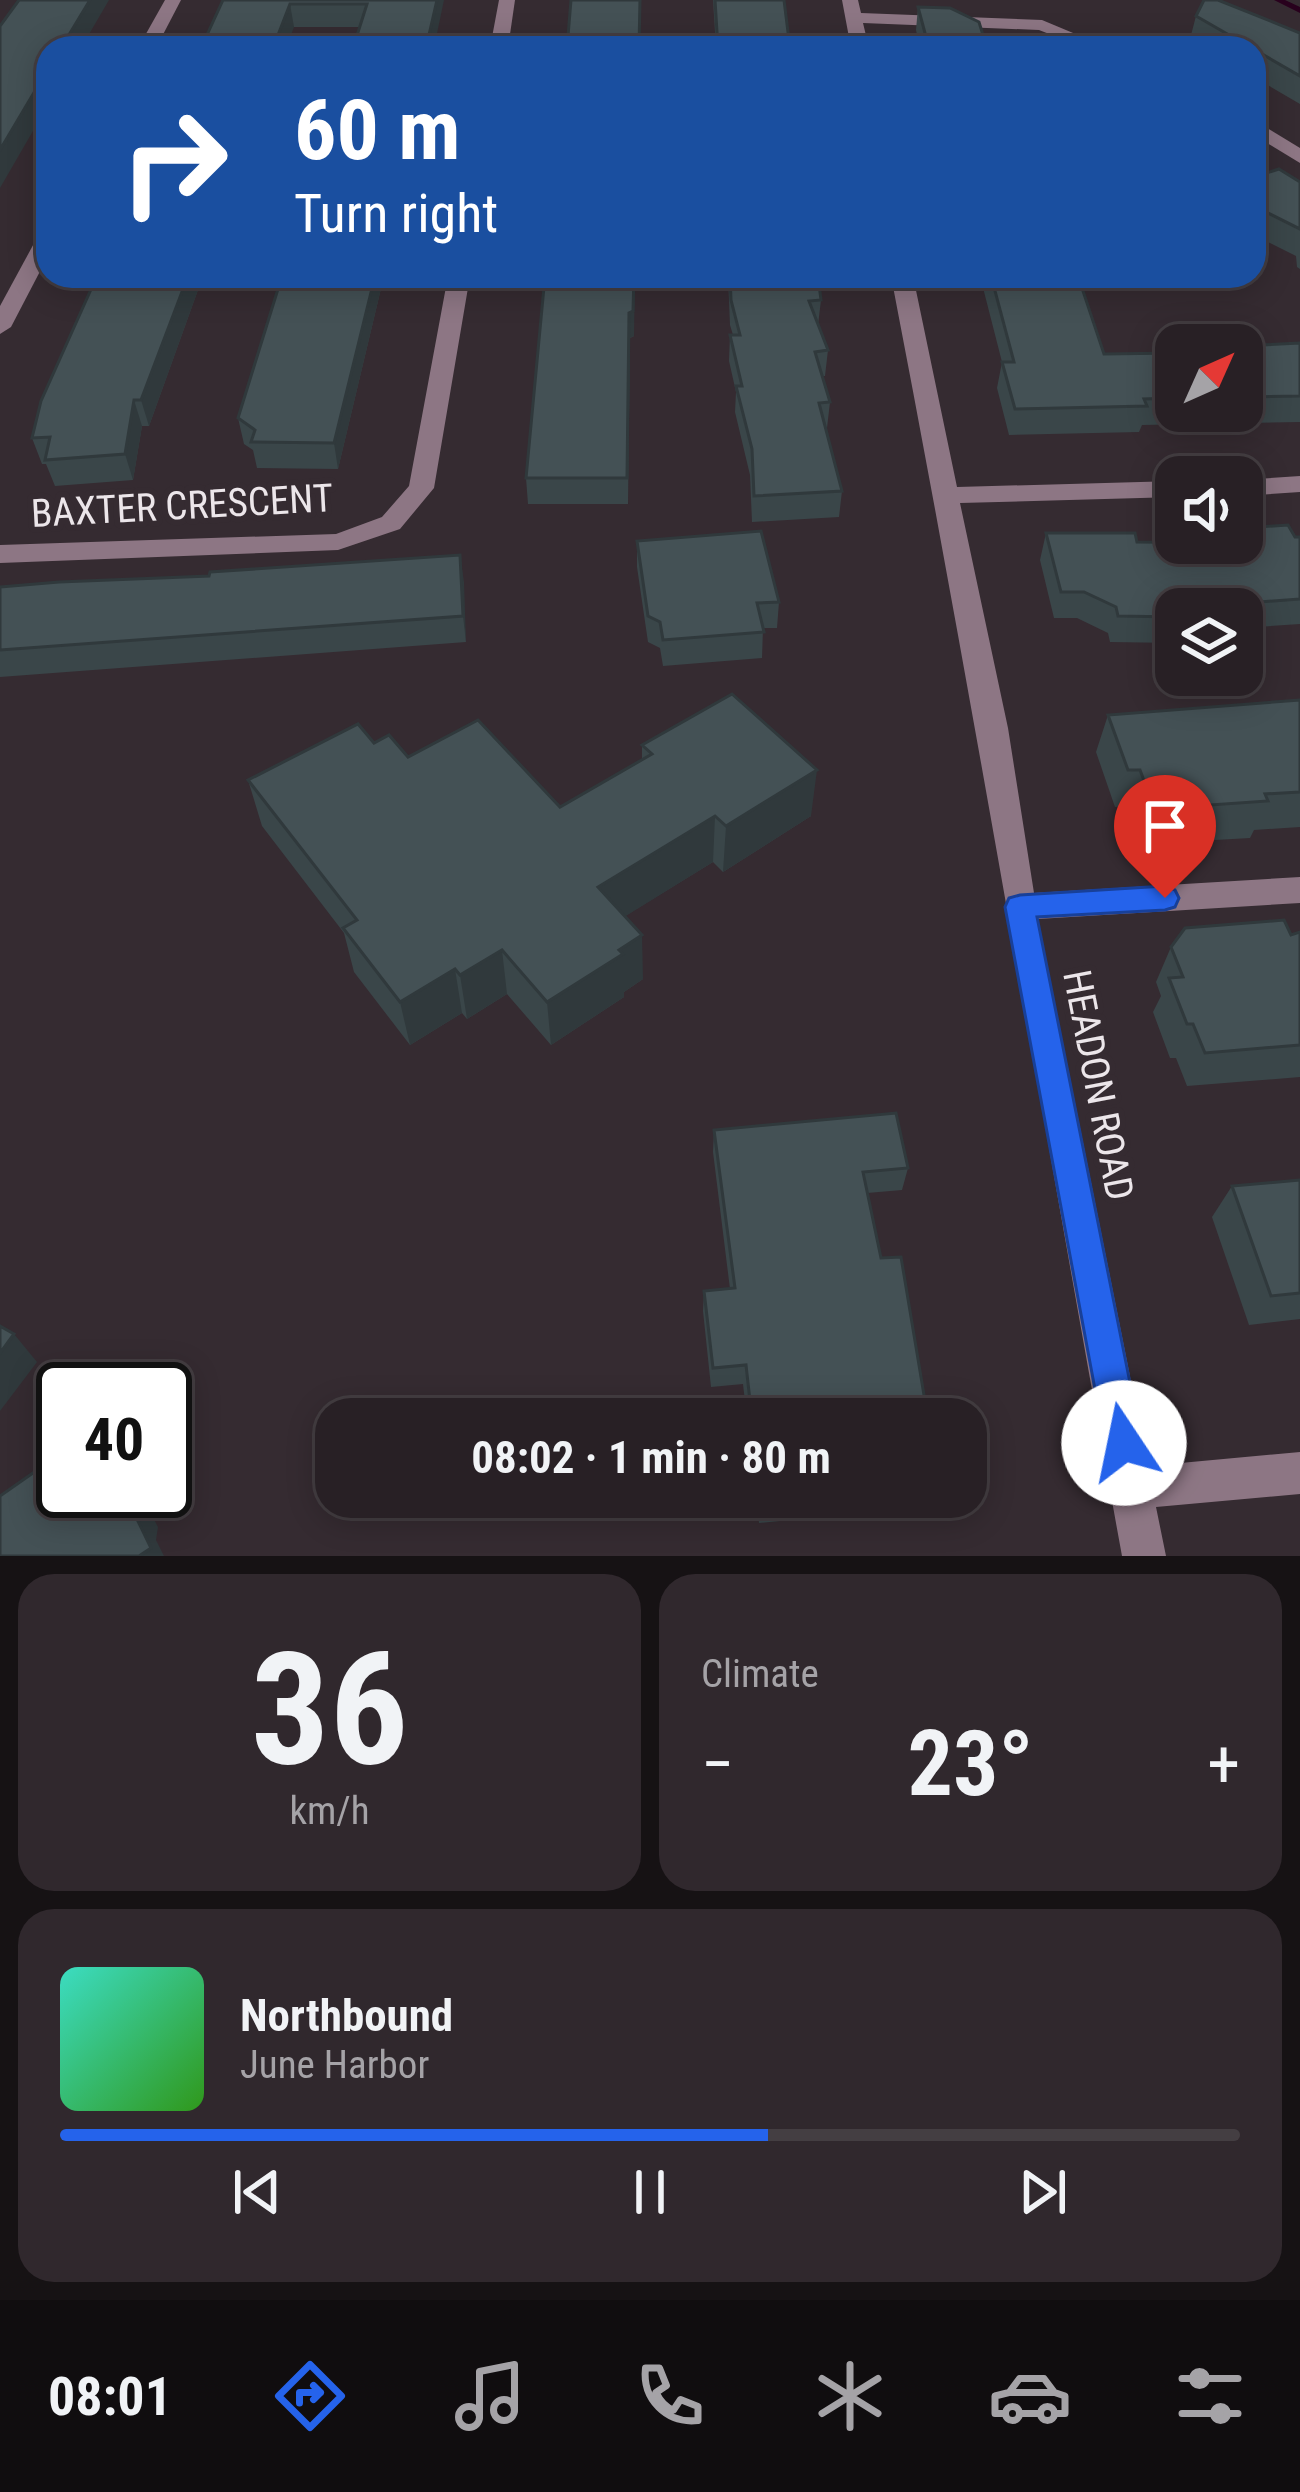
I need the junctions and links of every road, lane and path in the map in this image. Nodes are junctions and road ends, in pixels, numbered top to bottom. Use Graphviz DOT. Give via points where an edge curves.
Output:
graph roads {
  1 [pos="172,0"];
  2 [pos="507,0"];
  3 [pos="852,9"];
  4 [pos="153,36"];
  5 [pos="501,36"];
  6 [pos="1070,36"];
  7 [pos="1266,135"];
  8 [pos="1300,157"];
  9 [pos="36,259"];
  10 [pos="456,288"];
  11 [pos="904,288"];
  12 [pos="0,327"];
  13 [pos="1300,484"];
  14 [pos="1263,487"];
  15 [pos="1155,490"];
  16 [pos="943,495"];
  17 [pos="0,554"];
  18 [pos="1300,890"];
  19 [pos="1020,907"];
  20 [pos="1300,1473"];
  21 [pos="1132,1488"];
  22 [pos="1144,1556"];
  1 -- 4 [label="street"];
  2 -- 5 [label="street"];
  3 -- 6 [label="street" via="1042,25"];
  7 -- 8 [label="street"];
  9 -- 12 [label="street"];
  10 -- 17 [label="street, BAXTER CRESCENT" via="422,488 391,523 338,542"];
  11 -- 16 [label="street, HEADON ROAD"];
  13 -- 14 [label="street"];
  15 -- 16 [label="street"];
  16 -- 19 [label="street, HEADON ROAD" via="993,728"];
  18 -- 19 [label="street"];
  19 -- 21 [label="street, HEADON ROAD"];
  20 -- 21 [label="street"];
  21 -- 22 [label="street, HEADON ROAD"];
}
